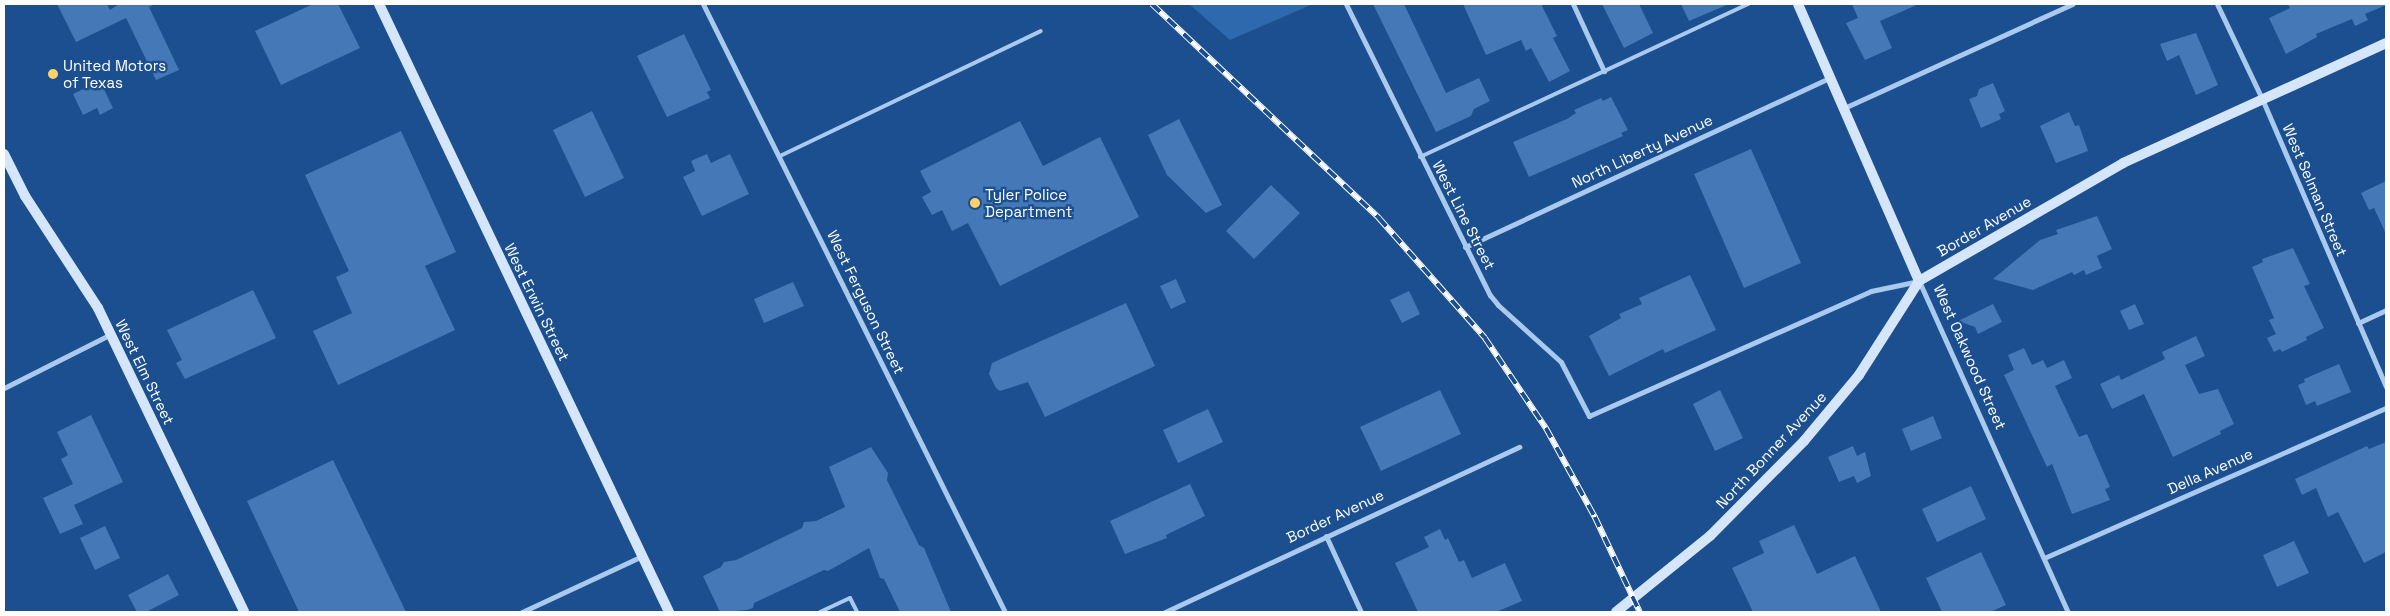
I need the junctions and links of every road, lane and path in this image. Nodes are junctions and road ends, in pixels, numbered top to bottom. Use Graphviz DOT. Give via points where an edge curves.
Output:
graph roads {
  1 [pos="379,4"];
  2 [pos="703,4"];
  3 [pos="1346,4"];
  4 [pos="1573,4"];
  5 [pos="1748,4"];
  6 [pos="1798,4"];
  7 [pos="2072,4"];
  8 [pos="2217,4"];
  9 [pos="1041,30"];
  10 [pos="2386,43"];
  11 [pos="1604,71"];
  12 [pos="1829,78"];
  13 [pos="2263,101"];
  14 [pos="1844,108"];
  15 [pos="4,154"];
  16 [pos="780,156"];
  17 [pos="1420,157"];
  18 [pos="1465,247"];
  19 [pos="1920,281"];
  20 [pos="2386,310"];
  21 [pos="2358,323"];
  22 [pos="111,334"];
  23 [pos="2386,387"];
  24 [pos="4,388"];
  25 [pos="2386,408"];
  26 [pos="1589,416"];
  27 [pos="1519,447"];
  28 [pos="1326,536"];
  29 [pos="643,556"];
  30 [pos="2044,558"];
  31 [pos="244,612"];
  32 [pos="522,612"];
  33 [pos="669,612"];
  34 [pos="820,612"];
  35 [pos="857,612"];
  36 [pos="1005,612"];
  37 [pos="1164,612"];
  38 [pos="1362,612"];
  39 [pos="1616,612"];
  40 [pos="2068,612"];
  1 -- 29 [label="street, West Erwin Street"];
  2 -- 16 [label="street, West Ferguson Street"];
  3 -- 17 [label="street, West Line Street"];
  4 -- 11 [label="street"];
  5 -- 11 [label="lane"];
  6 -- 12 [label="street, West Oakwood Street"];
  7 -- 14 [label="street"];
  8 -- 13 [label="street, West Selman Street"];
  9 -- 16 [label="lane"];
  10 -- 13 [label="street, Border Avenue"];
  11 -- 17 [label="lane"];
  12 -- 14 [label="street, West Oakwood Street"];
  12 -- 18 [label="street, North Liberty Avenue"];
  13 -- 19 [label="street, Border Avenue" via="2124,163"];
  13 -- 21 [label="street, West Selman Street"];
  14 -- 19 [label="street, West Oakwood Street"];
  15 -- 22 [label="street, West Elm Street" via="25,196 89,293"];
  16 -- 36 [label="street, West Ferguson Street"];
  17 -- 18 [label="street, West Line Street"];
  18 -- 26 [label="street, West Line Street" via="1498,306 1562,362"];
  19 -- 26 [label="street, Border Avenue" via="1871,291"];
  19 -- 30 [label="street, West Oakwood Street"];
  19 -- 39 [label="street, North Bonner Avenue" via="1859,375 1804,441 1710,536"];
  20 -- 21 [label="street"];
  21 -- 23 [label="street, West Selman Street"];
  22 -- 24 [label="street"];
  22 -- 31 [label="street, West Elm Street"];
  25 -- 30 [label="street, Della Avenue"];
  27 -- 28 [label="street, Border Avenue"];
  28 -- 37 [label="street, Border Avenue"];
  28 -- 38 [label="street"];
  29 -- 32 [label="street"];
  29 -- 33 [label="street, West Erwin Street"];
  30 -- 40 [label="street, West Oakwood Street"];
  34 -- 35 [label="lane" via="850,598"];
}
